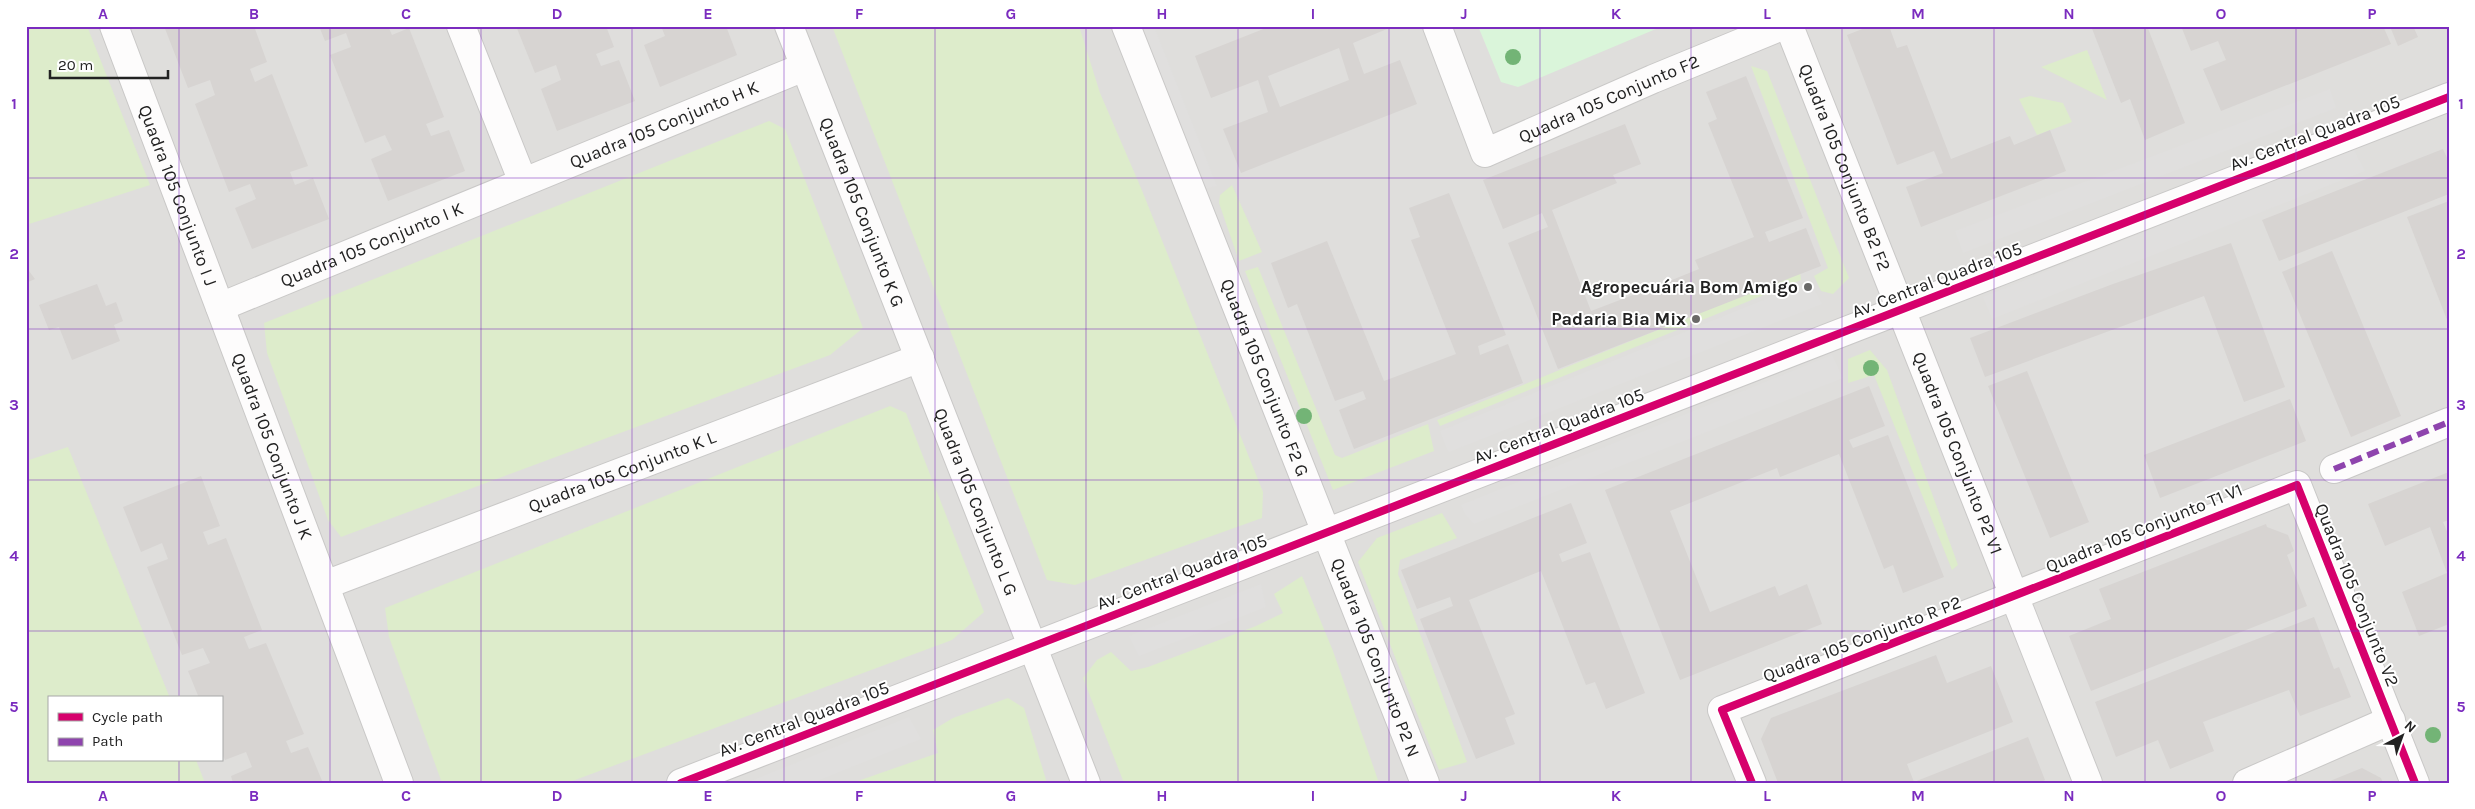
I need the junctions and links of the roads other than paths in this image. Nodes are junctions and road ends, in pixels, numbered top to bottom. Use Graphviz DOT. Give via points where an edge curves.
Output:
graph roads {
  1 [pos="114,26"];
  2 [pos="461,26"];
  3 [pos="789,26"];
  4 [pos="1126,26"];
  5 [pos="1437,26"];
  6 [pos="1782,26"];
  7 [pos="1789,26"];
  8 [pos="804,67"];
  9 [pos="2449,97"];
  10 [pos="523,182"];
  11 [pos="220,307"];
  12 [pos="1901,310"];
  13 [pos="920,358"];
  14 [pos="2449,422"];
  15 [pos="2334,469"];
  16 [pos="2286,488"];
  17 [pos="1326,532"];
  18 [pos="325,585"];
  19 [pos="2014,596"];
  20 [pos="1033,646"];
  21 [pos="2391,720"];
  22 [pos="399,783"];
  23 [pos="681,783"];
  24 [pos="1086,783"];
  25 [pos="1425,783"];
  26 [pos="1752,783"];
  27 [pos="2088,783"];
  28 [pos="2248,783"];
  29 [pos="2415,783"];
  1 -- 11 [label="street, Quadra 105 Conjunto I J"];
  2 -- 10 [label="street"];
  3 -- 8 [label="street, Quadra 105 Conjunto K G"];
  4 -- 17 [label="street, Quadra 105 Conjunto F2 G"];
  5 -- 6 [label="street, Quadra 105 Conjunto F2" via="1484,153"];
  7 -- 12 [label="street, Quadra 105 Conjunto B2 F2"];
  8 -- 10 [label="street, Quadra 105 Conjunto H K"];
  8 -- 13 [label="street, Quadra 105 Conjunto K G"];
  9 -- 12 [label="street, Av. Central Quadra 105"];
  10 -- 11 [label="street, Quadra 105 Conjunto I K"];
  11 -- 18 [label="street, Quadra 105 Conjunto J K"];
  12 -- 17 [label="street, Av. Central Quadra 105"];
  12 -- 19 [label="street, Quadra 105 Conjunto P2 V1"];
  13 -- 18 [label="street, Quadra 105 Conjunto K L"];
  13 -- 20 [label="street, Quadra 105 Conjunto L G"];
  14 -- 15 [label="street"];
  16 -- 19 [label="street, Quadra 105 Conjunto T1 V1"];
  16 -- 21 [label="street, Quadra 105 Conjunto V2" via="2297,485"];
  17 -- 20 [label="street, Av. Central Quadra 105"];
  17 -- 25 [label="street, Quadra 105 Conjunto P2 N"];
  18 -- 22 [label="street, Quadra 105 Conjunto J K"];
  19 -- 26 [label="street, Quadra 105 Conjunto R P2" via="1722,710"];
  19 -- 27 [label="street, Quadra 105 Conjunto P2 V1"];
  20 -- 23 [label="street, Av. Central Quadra 105"];
  20 -- 24 [label="street, Quadra 105 Conjunto L G"];
  21 -- 28 [label="street"];
  21 -- 29 [label="street, Quadra 105 Conjunto V2"];
}
